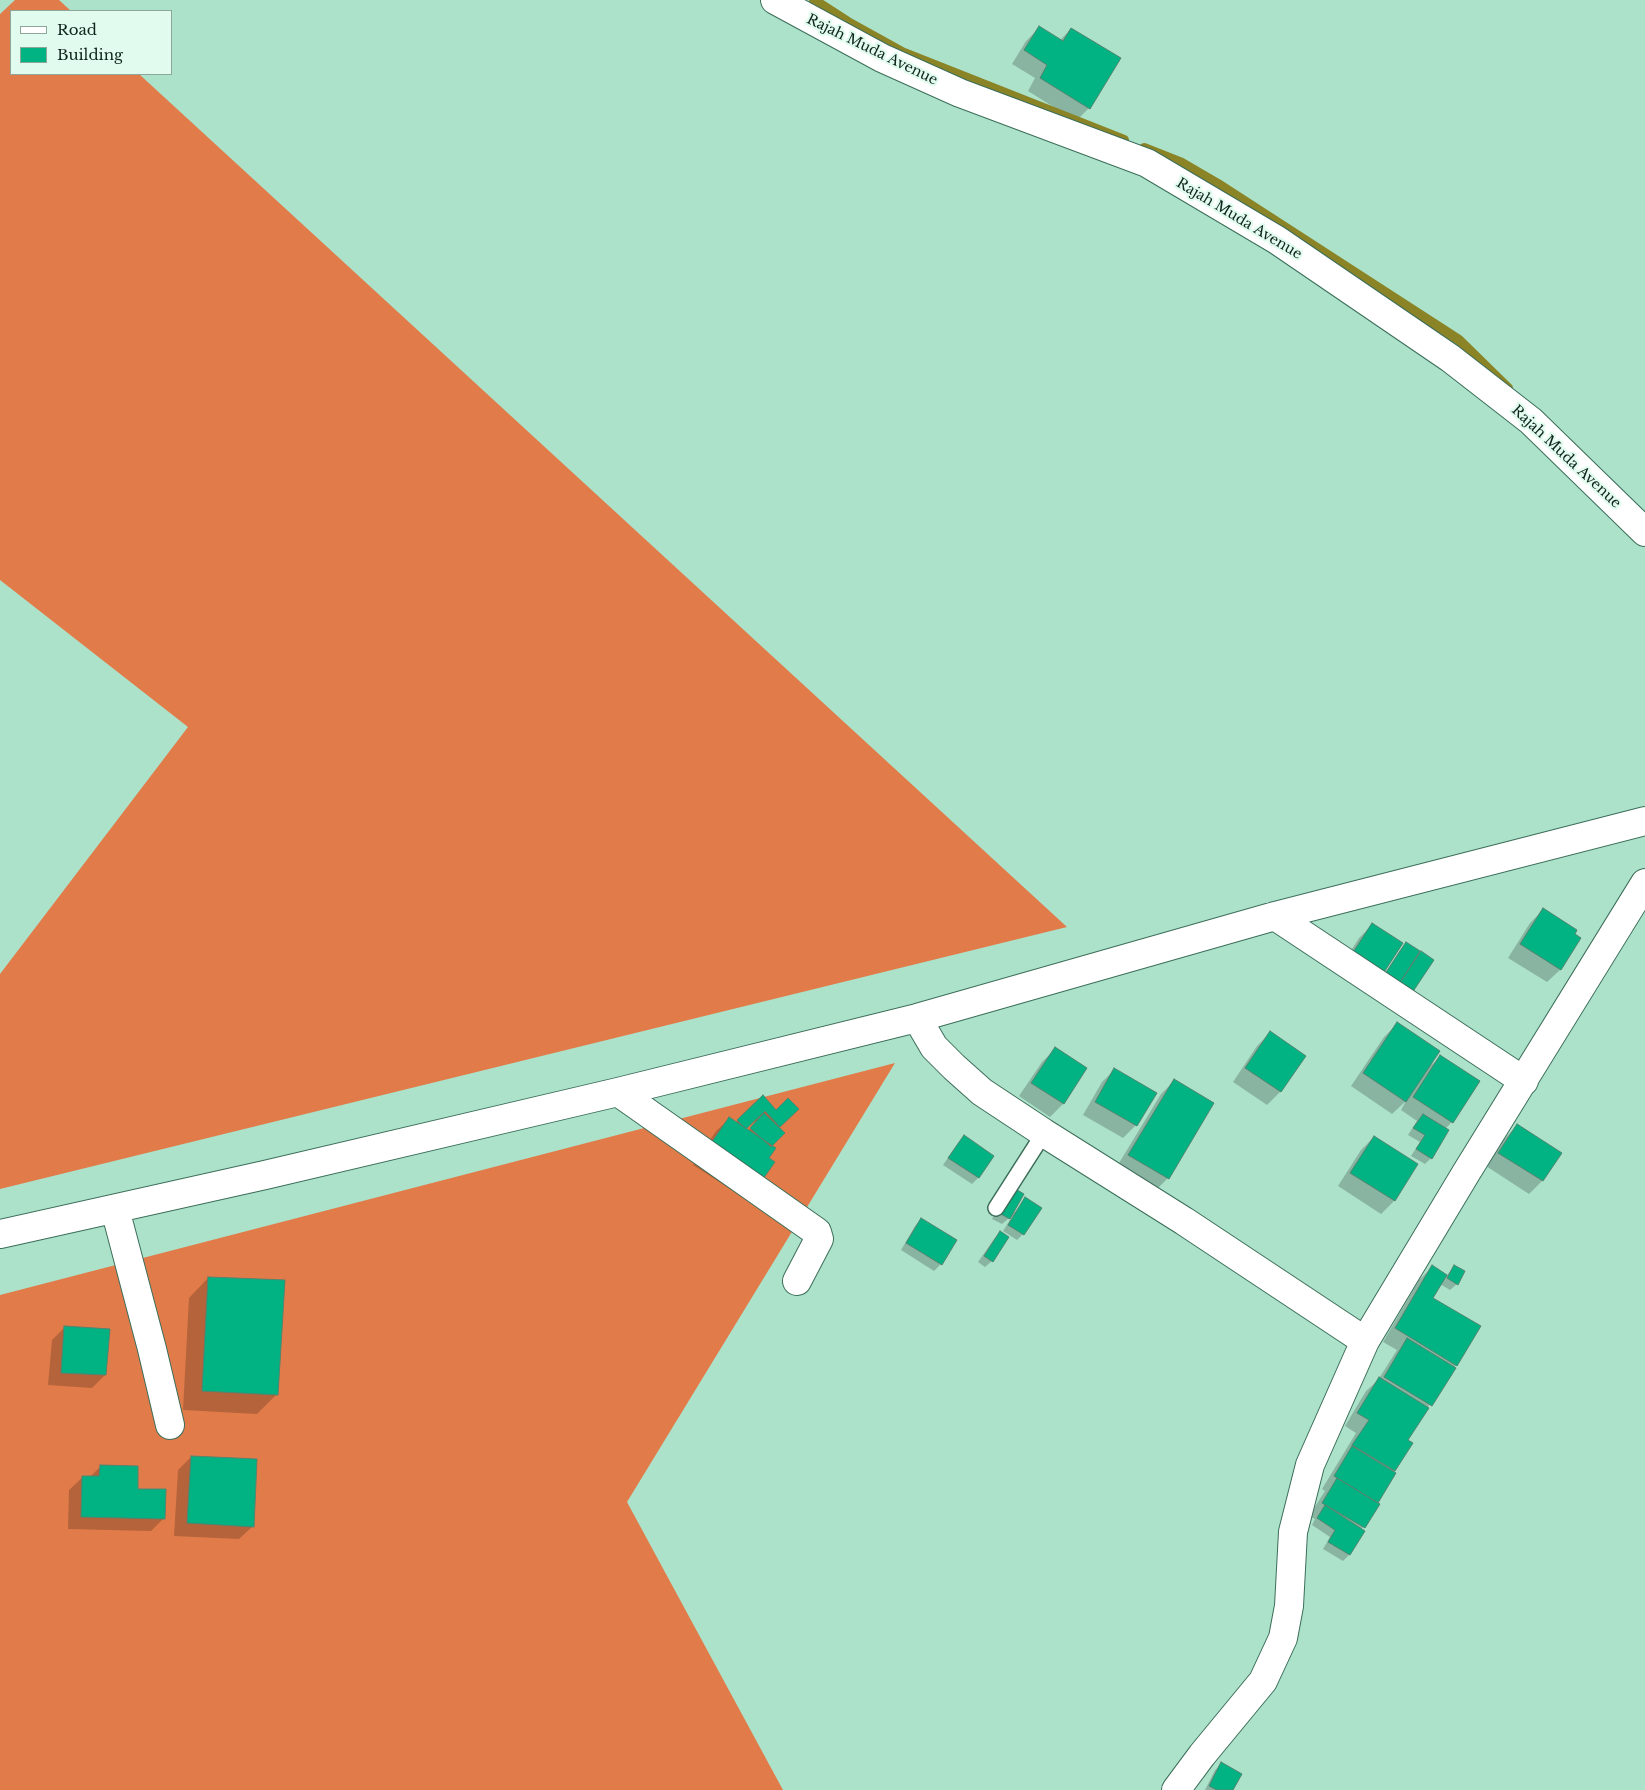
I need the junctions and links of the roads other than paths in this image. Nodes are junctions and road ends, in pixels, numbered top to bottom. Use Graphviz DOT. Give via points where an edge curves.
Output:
graph roads {
  1 [pos="775,0"];
  2 [pos="1645,532"];
  3 [pos="1644,826"];
  4 [pos="1645,883"];
  5 [pos="1275,916"];
  6 [pos="917,1018"];
  7 [pos="1524,1082"];
  8 [pos="618,1092"];
  9 [pos="1044,1133"];
  10 [pos="996,1208"];
  11 [pos="115,1209"];
  12 [pos="0,1234"];
  13 [pos="796,1281"];
  14 [pos="1365,1341"];
  15 [pos="170,1425"];
  16 [pos="1176,1790"];
  1 -- 2 [label="street, Rajah Muda Avenue" via="882,58 951,89 1147,163 1277,240 1450,358 1531,421"];
  3 -- 5 [label="street"];
  4 -- 7 [label="street"];
  5 -- 6 [label="street"];
  5 -- 7 [label="street"];
  6 -- 8 [label="street"];
  6 -- 9 [label="street" via="934,1046 954,1067 982,1092"];
  7 -- 14 [label="street"];
  8 -- 11 [label="street"];
  8 -- 13 [label="street" via="817,1232 819,1239"];
  9 -- 10 [label="lane"];
  9 -- 14 [label="street"];
  11 -- 12 [label="street"];
  11 -- 15 [label="street"];
  14 -- 16 [label="street" via="1310,1465 1293,1532 1290,1606 1282,1638 1263,1681"];
}
